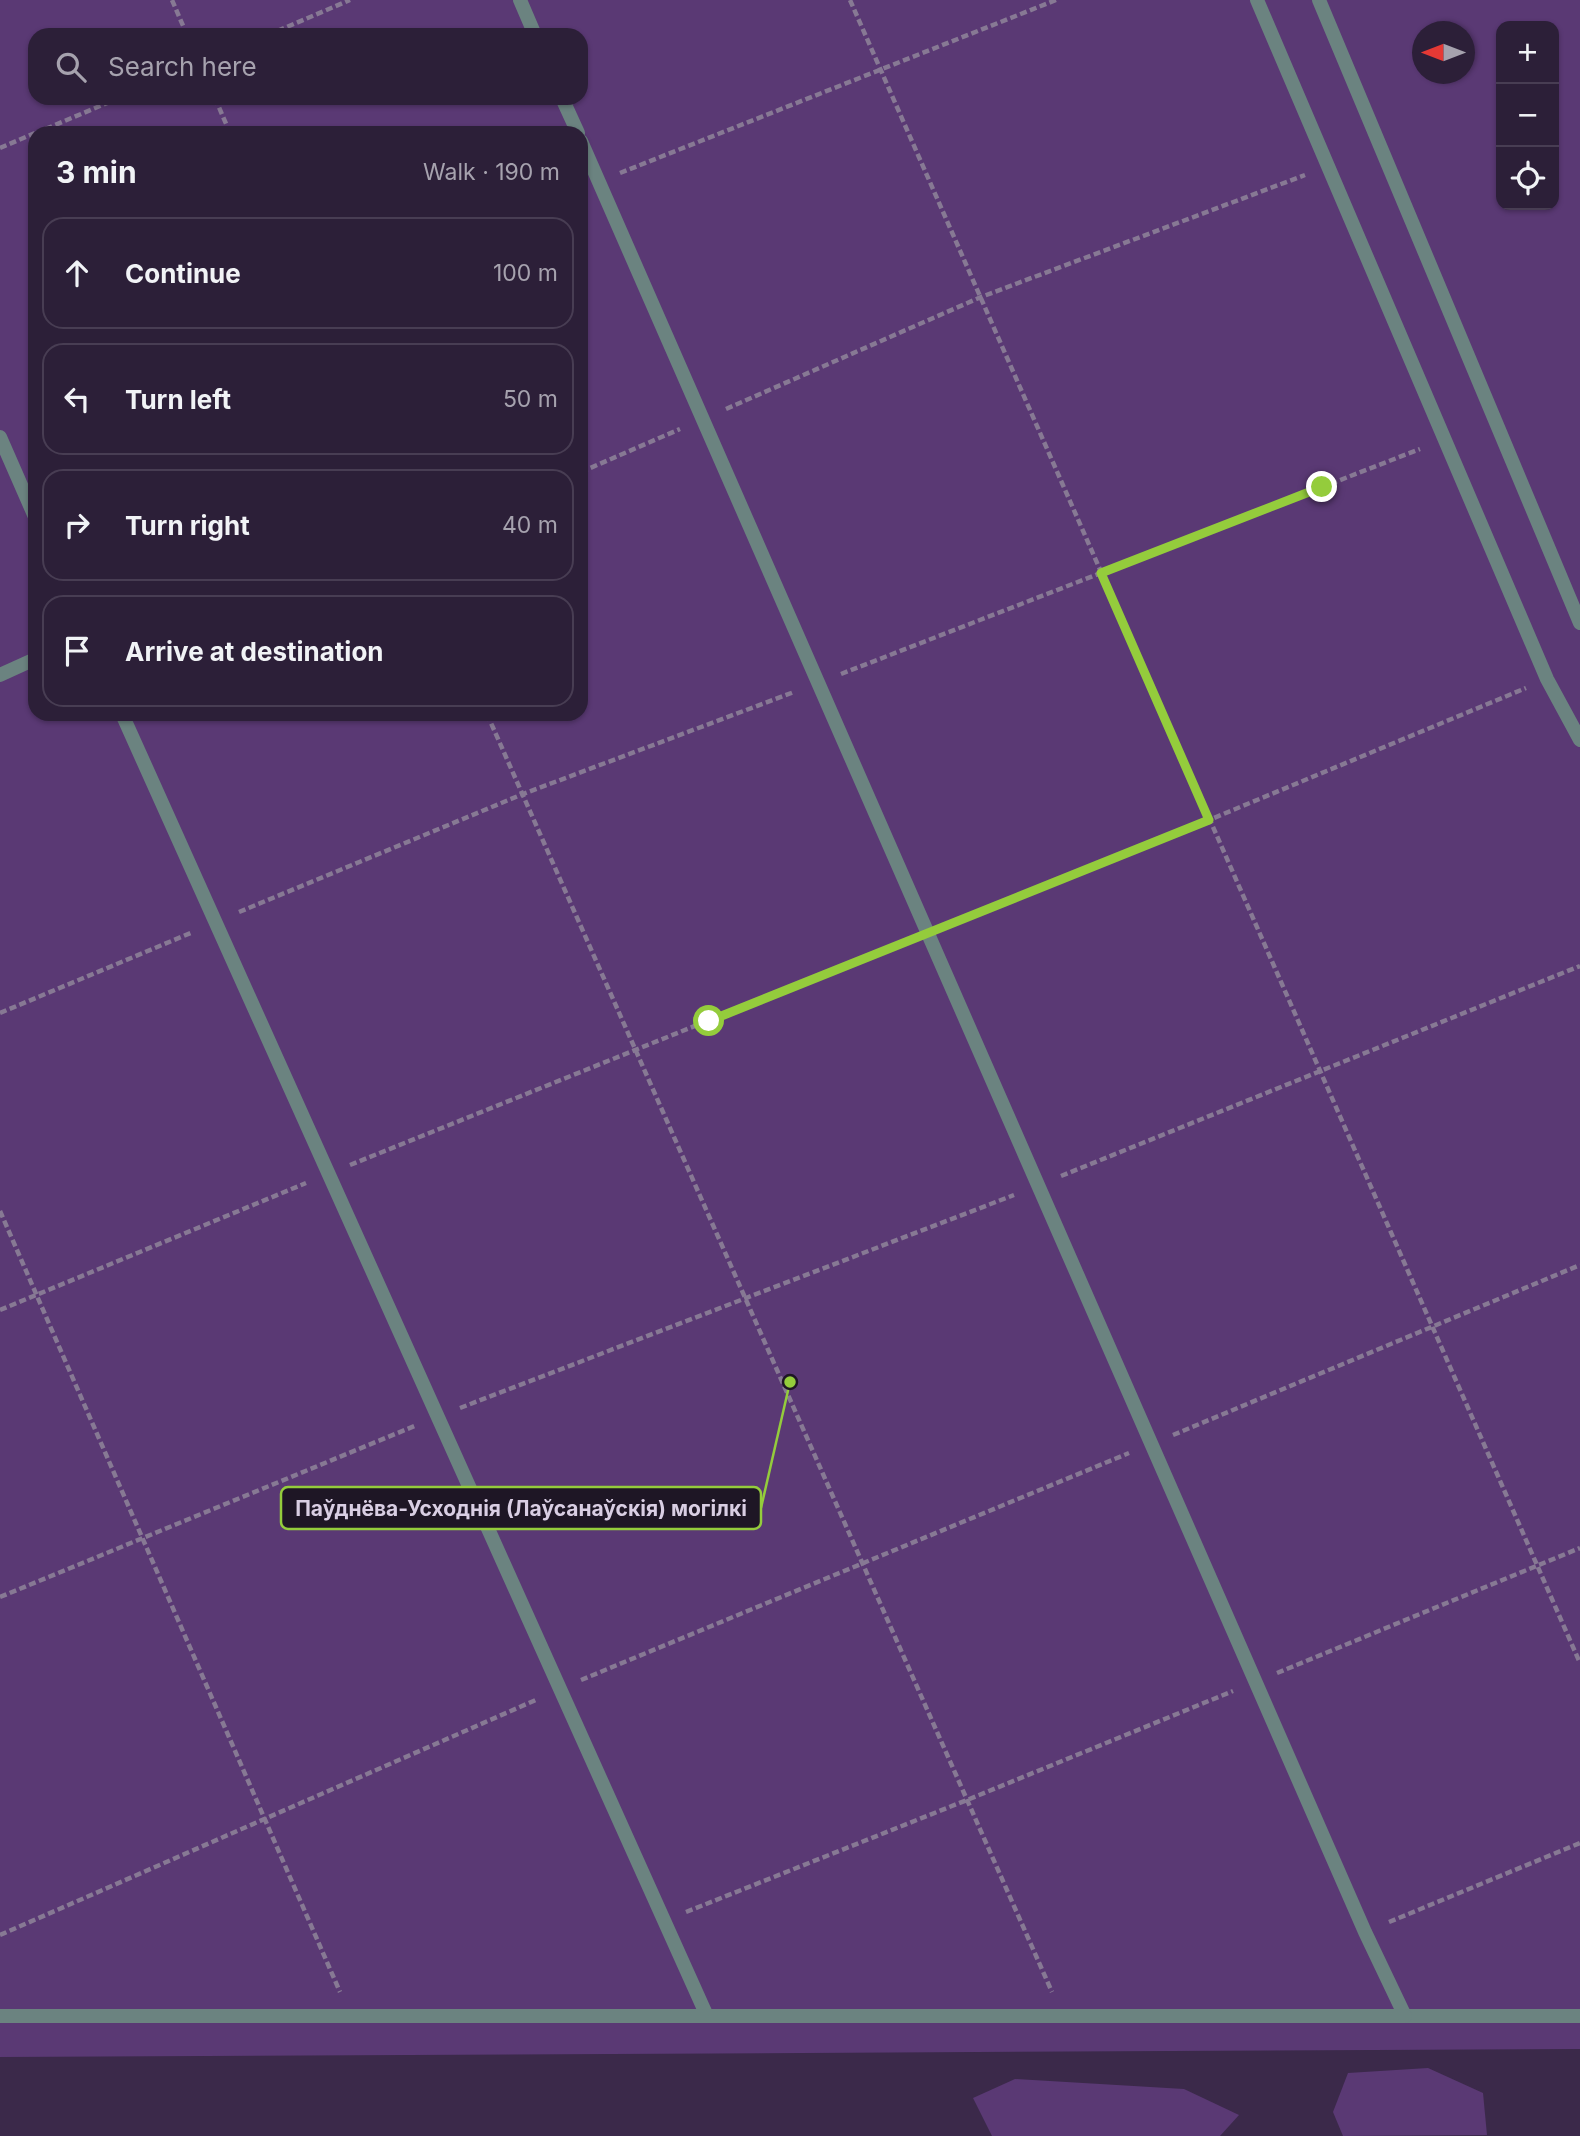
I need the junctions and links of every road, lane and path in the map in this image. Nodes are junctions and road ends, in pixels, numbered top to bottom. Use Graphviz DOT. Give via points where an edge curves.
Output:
graph roads {
  1 [pos="172,0"];
  2 [pos="350,0"];
  3 [pos="520,0"];
  4 [pos="850,0"];
  5 [pos="1056,0"];
  6 [pos="1257,0"];
  7 [pos="1319,0"];
  8 [pos="184,28"];
  9 [pos="284,28"];
  10 [pos="532,28"];
  11 [pos="881,71"];
  12 [pos="102,105"];
  13 [pos="218,105"];
  14 [pos="565,105"];
  15 [pos="53,126"];
  16 [pos="227,126"];
  17 [pos="575,126"];
  18 [pos="28,136"];
  19 [pos="0,148"];
  20 [pos="588,157"];
  21 [pos="1328,166"];
  22 [pos="599,181"];
  23 [pos="981,298"];
  24 [pos="703,419"];
  25 [pos="0,437"];
  26 [pos="1445,439"];
  27 [pos="588,469"];
  28 [pos="28,501"];
  29 [pos="1101,573"];
  30 [pos="1580,623"];
  31 [pos="28,662"];
  32 [pos="0,675"];
  33 [pos="1547,679"];
  34 [pos="818,682"];
  35 [pos="125,721"];
  36 [pos="490,721"];
  37 [pos="1580,740"];
  38 [pos="523,794"];
  39 [pos="1209,820"];
  40 [pos="215,922"];
  41 [pos="928,932"];
  42 [pos="1580,966"];
  43 [pos="0,1013"];
  44 [pos="636,1051"];
  45 [pos="1319,1070"];
  46 [pos="328,1173"];
  47 [pos="1039,1185"];
  48 [pos="0,1211"];
  49 [pos="1580,1265"];
  50 [pos="37,1296"];
  51 [pos="745,1298"];
  52 [pos="0,1310"];
  53 [pos="1433,1327"];
  54 [pos="438,1417"];
  55 [pos="1152,1443"];
  56 [pos="143,1540"];
  57 [pos="1580,1548"];
  58 [pos="862,1563"];
  59 [pos="1537,1566"];
  60 [pos="0,1597"];
  61 [pos="1580,1663"];
  62 [pos="1256,1682"];
  63 [pos="560,1689"];
  64 [pos="967,1800"];
  65 [pos="264,1819"];
  66 [pos="1580,1843"];
  67 [pos="664,1920"];
  68 [pos="1365,1932"];
  69 [pos="0,1935"];
  70 [pos="0,2015"];
  71 [pos="350,2015"];
  72 [pos="707,2015"];
  73 [pos="1062,2015"];
  74 [pos="1405,2015"];
  75 [pos="1580,2016"];
  1 -- 8 [label="path"];
  2 -- 9 [label="path"];
  3 -- 10 [label="lane"];
  4 -- 11 [label="path"];
  5 -- 11 [label="path"];
  6 -- 21 [label="lane"];
  7 -- 30 [label="lane"];
  11 -- 22 [label="path"];
  11 -- 23 [label="path"];
  12 -- 15 [label="path"];
  13 -- 16 [label="path"];
  14 -- 17 [label="lane"];
  18 -- 19 [label="path"];
  20 -- 22 [label="lane"];
  21 -- 23 [label="path"];
  21 -- 26 [label="lane"];
  22 -- 24 [label="lane"];
  23 -- 24 [label="path"];
  23 -- 29 [label="path"];
  24 -- 27 [label="path"];
  24 -- 34 [label="lane"];
  25 -- 28 [label="lane"];
  26 -- 29 [label="path"];
  26 -- 33 [label="lane"];
  29 -- 34 [label="path"];
  29 -- 39 [label="path"];
  31 -- 32 [label="lane"];
  33 -- 37 [label="lane"];
  33 -- 39 [label="path"];
  34 -- 38 [label="path"];
  34 -- 41 [label="lane"];
  35 -- 40 [label="lane"];
  36 -- 38 [label="path"];
  38 -- 40 [label="path"];
  38 -- 44 [label="path"];
  39 -- 41 [label="path"];
  39 -- 45 [label="path"];
  40 -- 43 [label="path"];
  40 -- 46 [label="lane"];
  41 -- 44 [label="path"];
  41 -- 47 [label="lane"];
  42 -- 45 [label="path"];
  44 -- 46 [label="path"];
  44 -- 51 [label="path"];
  45 -- 47 [label="path"];
  45 -- 53 [label="path"];
  46 -- 50 [label="path"];
  46 -- 54 [label="lane"];
  47 -- 51 [label="path"];
  47 -- 55 [label="lane"];
  48 -- 50 [label="path"];
  49 -- 53 [label="path"];
  50 -- 52 [label="path"];
  50 -- 56 [label="path"];
  51 -- 54 [label="path"];
  51 -- 58 [label="path"];
  53 -- 55 [label="path"];
  53 -- 59 [label="path"];
  54 -- 56 [label="path"];
  54 -- 63 [label="lane"];
  55 -- 58 [label="path"];
  55 -- 62 [label="lane"];
  56 -- 60 [label="path"];
  56 -- 65 [label="path"];
  57 -- 59 [label="path"];
  58 -- 63 [label="path"];
  58 -- 64 [label="path"];
  59 -- 61 [label="path"];
  59 -- 62 [label="path"];
  62 -- 64 [label="path"];
  62 -- 68 [label="lane"];
  63 -- 65 [label="path"];
  63 -- 67 [label="lane"];
  64 -- 67 [label="path"];
  64 -- 73 [label="path"];
  65 -- 69 [label="path"];
  65 -- 71 [label="path"];
  66 -- 68 [label="path"];
  67 -- 72 [label="lane"];
  68 -- 74 [label="lane"];
  70 -- 71 [label="lane"];
  71 -- 72 [label="lane"];
  72 -- 73 [label="lane"];
  73 -- 74 [label="lane"];
  74 -- 75 [label="lane"];
}
